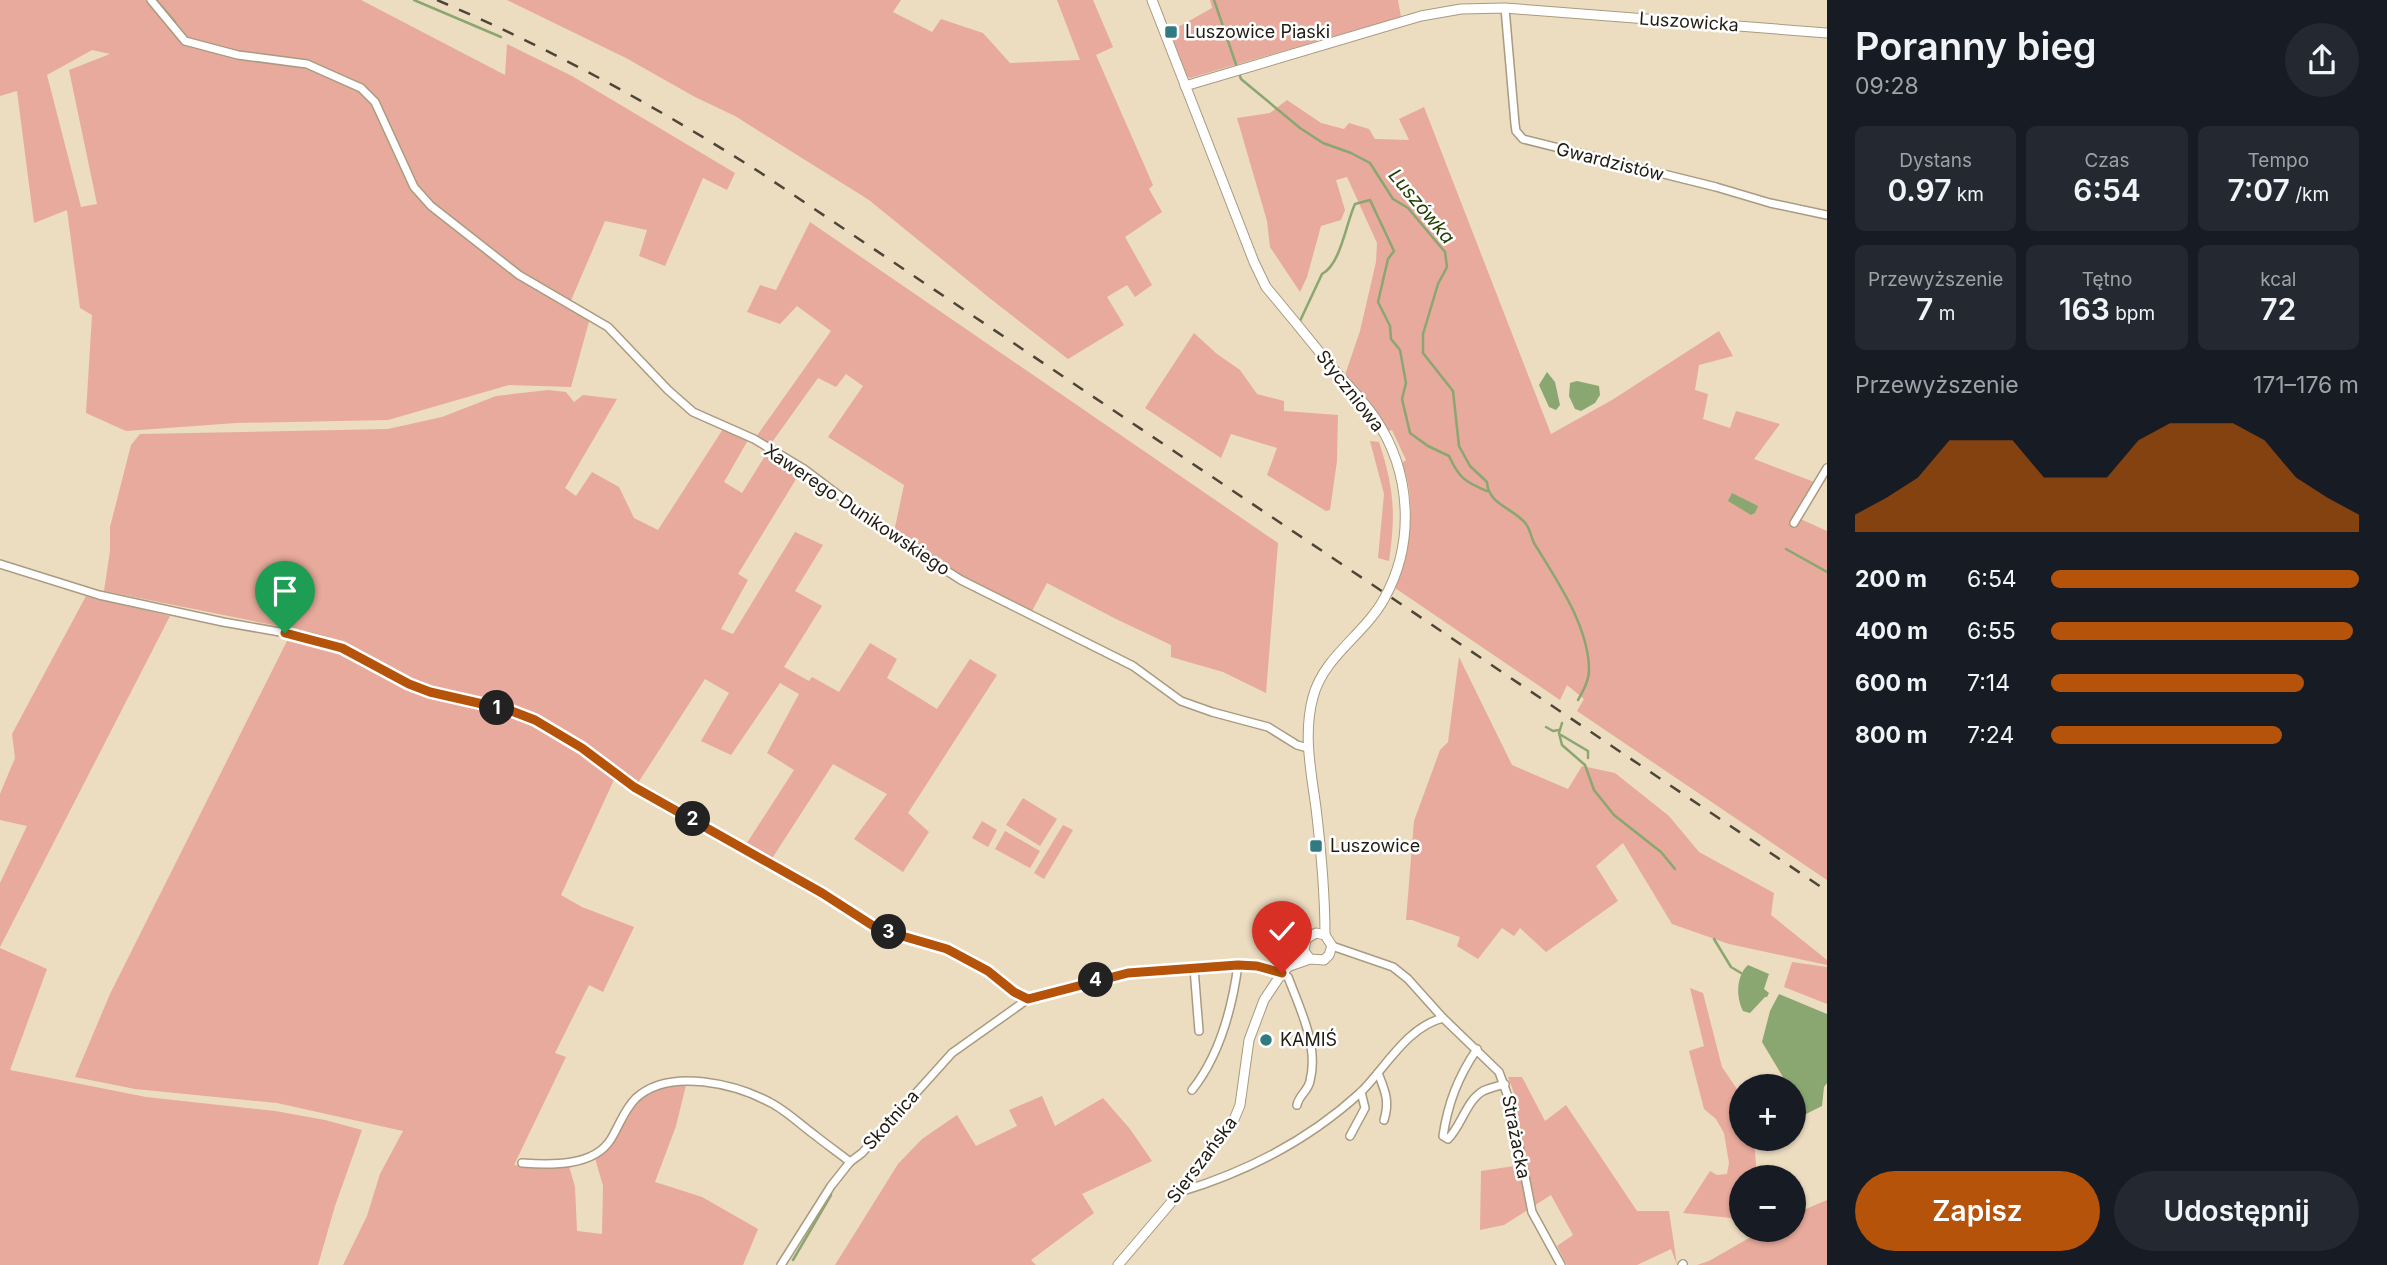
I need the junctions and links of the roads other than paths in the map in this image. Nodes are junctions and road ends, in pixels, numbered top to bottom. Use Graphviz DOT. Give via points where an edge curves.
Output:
graph roads {
  1 [pos="151,0"];
  2 [pos="1152,0"];
  3 [pos="1505,8"];
  4 [pos="1827,33"];
  5 [pos="1185,86"];
  6 [pos="1827,215"];
  7 [pos="1827,468"];
  8 [pos="1794,523"];
  9 [pos="0,564"];
  10 [pos="1308,748"];
  11 [pos="1320,934"];
  12 [pos="1304,951"];
  13 [pos="1330,951"];
  14 [pos="1310,960"];
  15 [pos="1238,965"];
  16 [pos="1194,968"];
  17 [pos="1286,970"];
  18 [pos="1028,999"];
  19 [pos="1443,1018"];
  20 [pos="1199,1031"];
  21 [pos="1477,1049"];
  22 [pos="1378,1073"];
  23 [pos="1505,1084"];
  24 [pos="1192,1090"];
  25 [pos="1361,1092"];
  26 [pos="1297,1105"];
  27 [pos="1384,1120"];
  28 [pos="1350,1136"];
  29 [pos="850,1162"];
  30 [pos="522,1163"];
  31 [pos="1180,1192"];
  32 [pos="781,1265"];
  33 [pos="1118,1265"];
  34 [pos="1561,1265"];
  1 -- 10 [label="street, Xawerego Dunikowskiego" via="185,41 238,55 307,64 360,88 375,102 414,187 431,206 519,275 608,327 693,412 754,439 804,469 894,537 961,580 1133,666 1181,701 1268,727"];
  2 -- 5 [label="street, Styczniowa"];
  3 -- 4 [label="street, Luszowicka"];
  3 -- 5 [label="street, Luszowicka" via="1421,16"];
  3 -- 6 [label="street, Gwardzistów" via="1515,124 1523,139"];
  5 -- 10 [label="street, Styczniowa" via="1266,287 1373,415 1401,476 1406,528 1401,558 1380,606 1319,679 1310,709"];
  7 -- 8 [label="street"];
  9 -- 18 [label="street" via="99,595 314,639 430,692 535,720 634,787 878,929 947,949"];
  10 -- 11 [label="street, Styczniowa" via="1324,878"];
  11 -- 12 [label="street" via="1306,939"];
  11 -- 13 [label="street"];
  12 -- 14 [label="street"];
  12 -- 17 [label="street, Sierszańska"];
  13 -- 14 [label="street" via="1324,960"];
  13 -- 19 [label="street, Strażacka" via="1393,967"];
  14 -- 17 [label="street"];
  15 -- 16 [label="street"];
  15 -- 17 [label="street"];
  15 -- 24 [label="street" via="1220,1045"];
  16 -- 18 [label="street" via="1128,973"];
  16 -- 20 [label="street"];
  17 -- 26 [label="street" via="1309,1036 1309,1086"];
  17 -- 31 [label="street, Sierszańska" via="1264,1000 1249,1041 1237,1114"];
  18 -- 29 [label="street, Skotnica" via="952,1053"];
  19 -- 21 [label="street, Strażacka"];
  19 -- 22 [label="street" via="1423,1027"];
  21 -- 23 [label="street, Strażacka"];
  21 -- 23 [label="street" via="1454,1090 1443,1136 1448,1139 1473,1099"];
  22 -- 25 [label="street"];
  22 -- 27 [label="street" via="1387,1094"];
  23 -- 34 [label="street, Strażacka" via="1532,1212"];
  25 -- 28 [label="street" via="1365,1108"];
  25 -- 31 [label="street" via="1290,1146"];
  29 -- 30 [label="street" via="761,1098 686,1080 666,1082 635,1099 605,1149 594,1155 552,1165"];
  29 -- 32 [label="street, Skotnica"];
  31 -- 33 [label="street, Sierszańska"];
}
